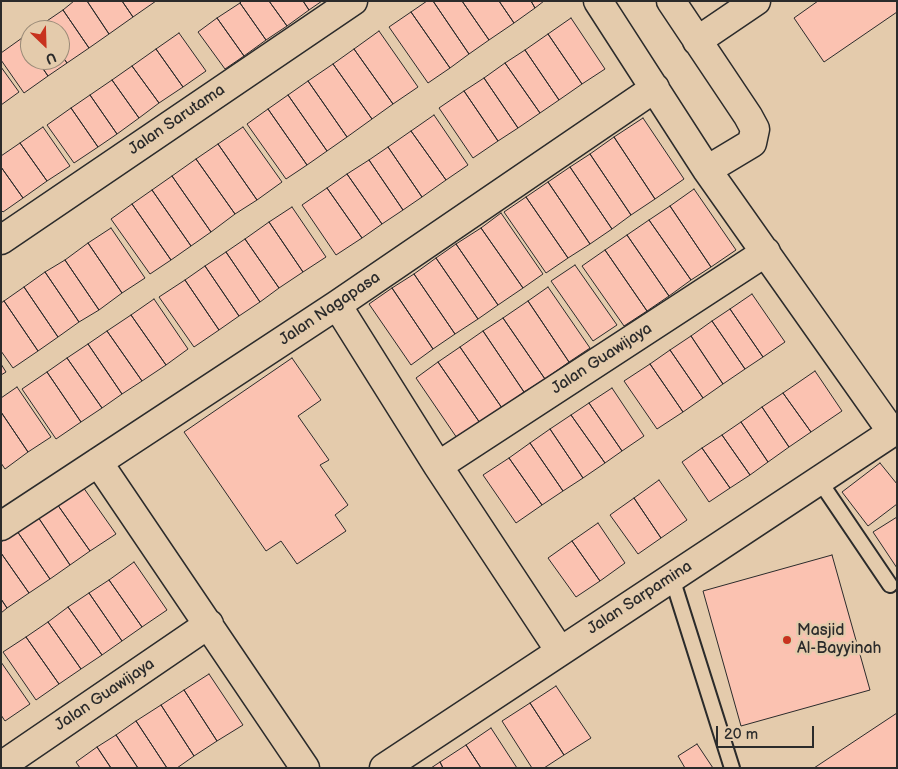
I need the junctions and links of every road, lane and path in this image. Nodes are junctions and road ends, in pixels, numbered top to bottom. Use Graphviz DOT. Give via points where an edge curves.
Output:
graph roads {
  1 [pos="353,1"];
  2 [pos="598,1"];
  3 [pos="671,1"];
  4 [pos="756,1"];
  5 [pos="697,41"];
  6 [pos="656,88"];
  7 [pos="707,170"];
  8 [pos="1,240"];
  9 [pos="766,252"];
  10 [pos="337,306"];
  11 [pos="894,431"];
  12 [pos="98,462"];
  13 [pos="438,466"];
  14 [pos="819,480"];
  15 [pos="1,526"];
  16 [pos="672,578"];
  17 [pos="890,586"];
  18 [pos="209,624"];
  19 [pos="560,651"];
  20 [pos="1,766"];
  21 [pos="305,768"];
  22 [pos="384,768"];
  23 [pos="732,768"];
  1 -- 8 [label="street, Jalan Sarutama"];
  2 -- 6 [label="street"];
  3 -- 5 [label="street"];
  4 -- 5 [label="street"];
  5 -- 7 [label="street" via="755,129 752,142"];
  6 -- 7 [label="street"];
  6 -- 10 [label="street, Jalan Nagapasa"];
  7 -- 9 [label="street"];
  9 -- 11 [label="street"];
  9 -- 13 [label="street, Jalan Guawijaya"];
  10 -- 12 [label="street, Jalan Nagapasa"];
  10 -- 13 [label="street"];
  11 -- 14 [label="street, Jalan Sarpamina"];
  12 -- 15 [label="street, Jalan Nagapasa"];
  12 -- 18 [label="street"];
  13 -- 19 [label="street"];
  14 -- 16 [label="street, Jalan Sarpamina"];
  14 -- 17 [label="lane"];
  16 -- 19 [label="street, Jalan Sarpamina"];
  16 -- 23 [label="lane"];
  18 -- 20 [label="street, Jalan Guawijaya"];
  18 -- 21 [label="street"];
  19 -- 22 [label="street, Jalan Sarpamina"];
}
